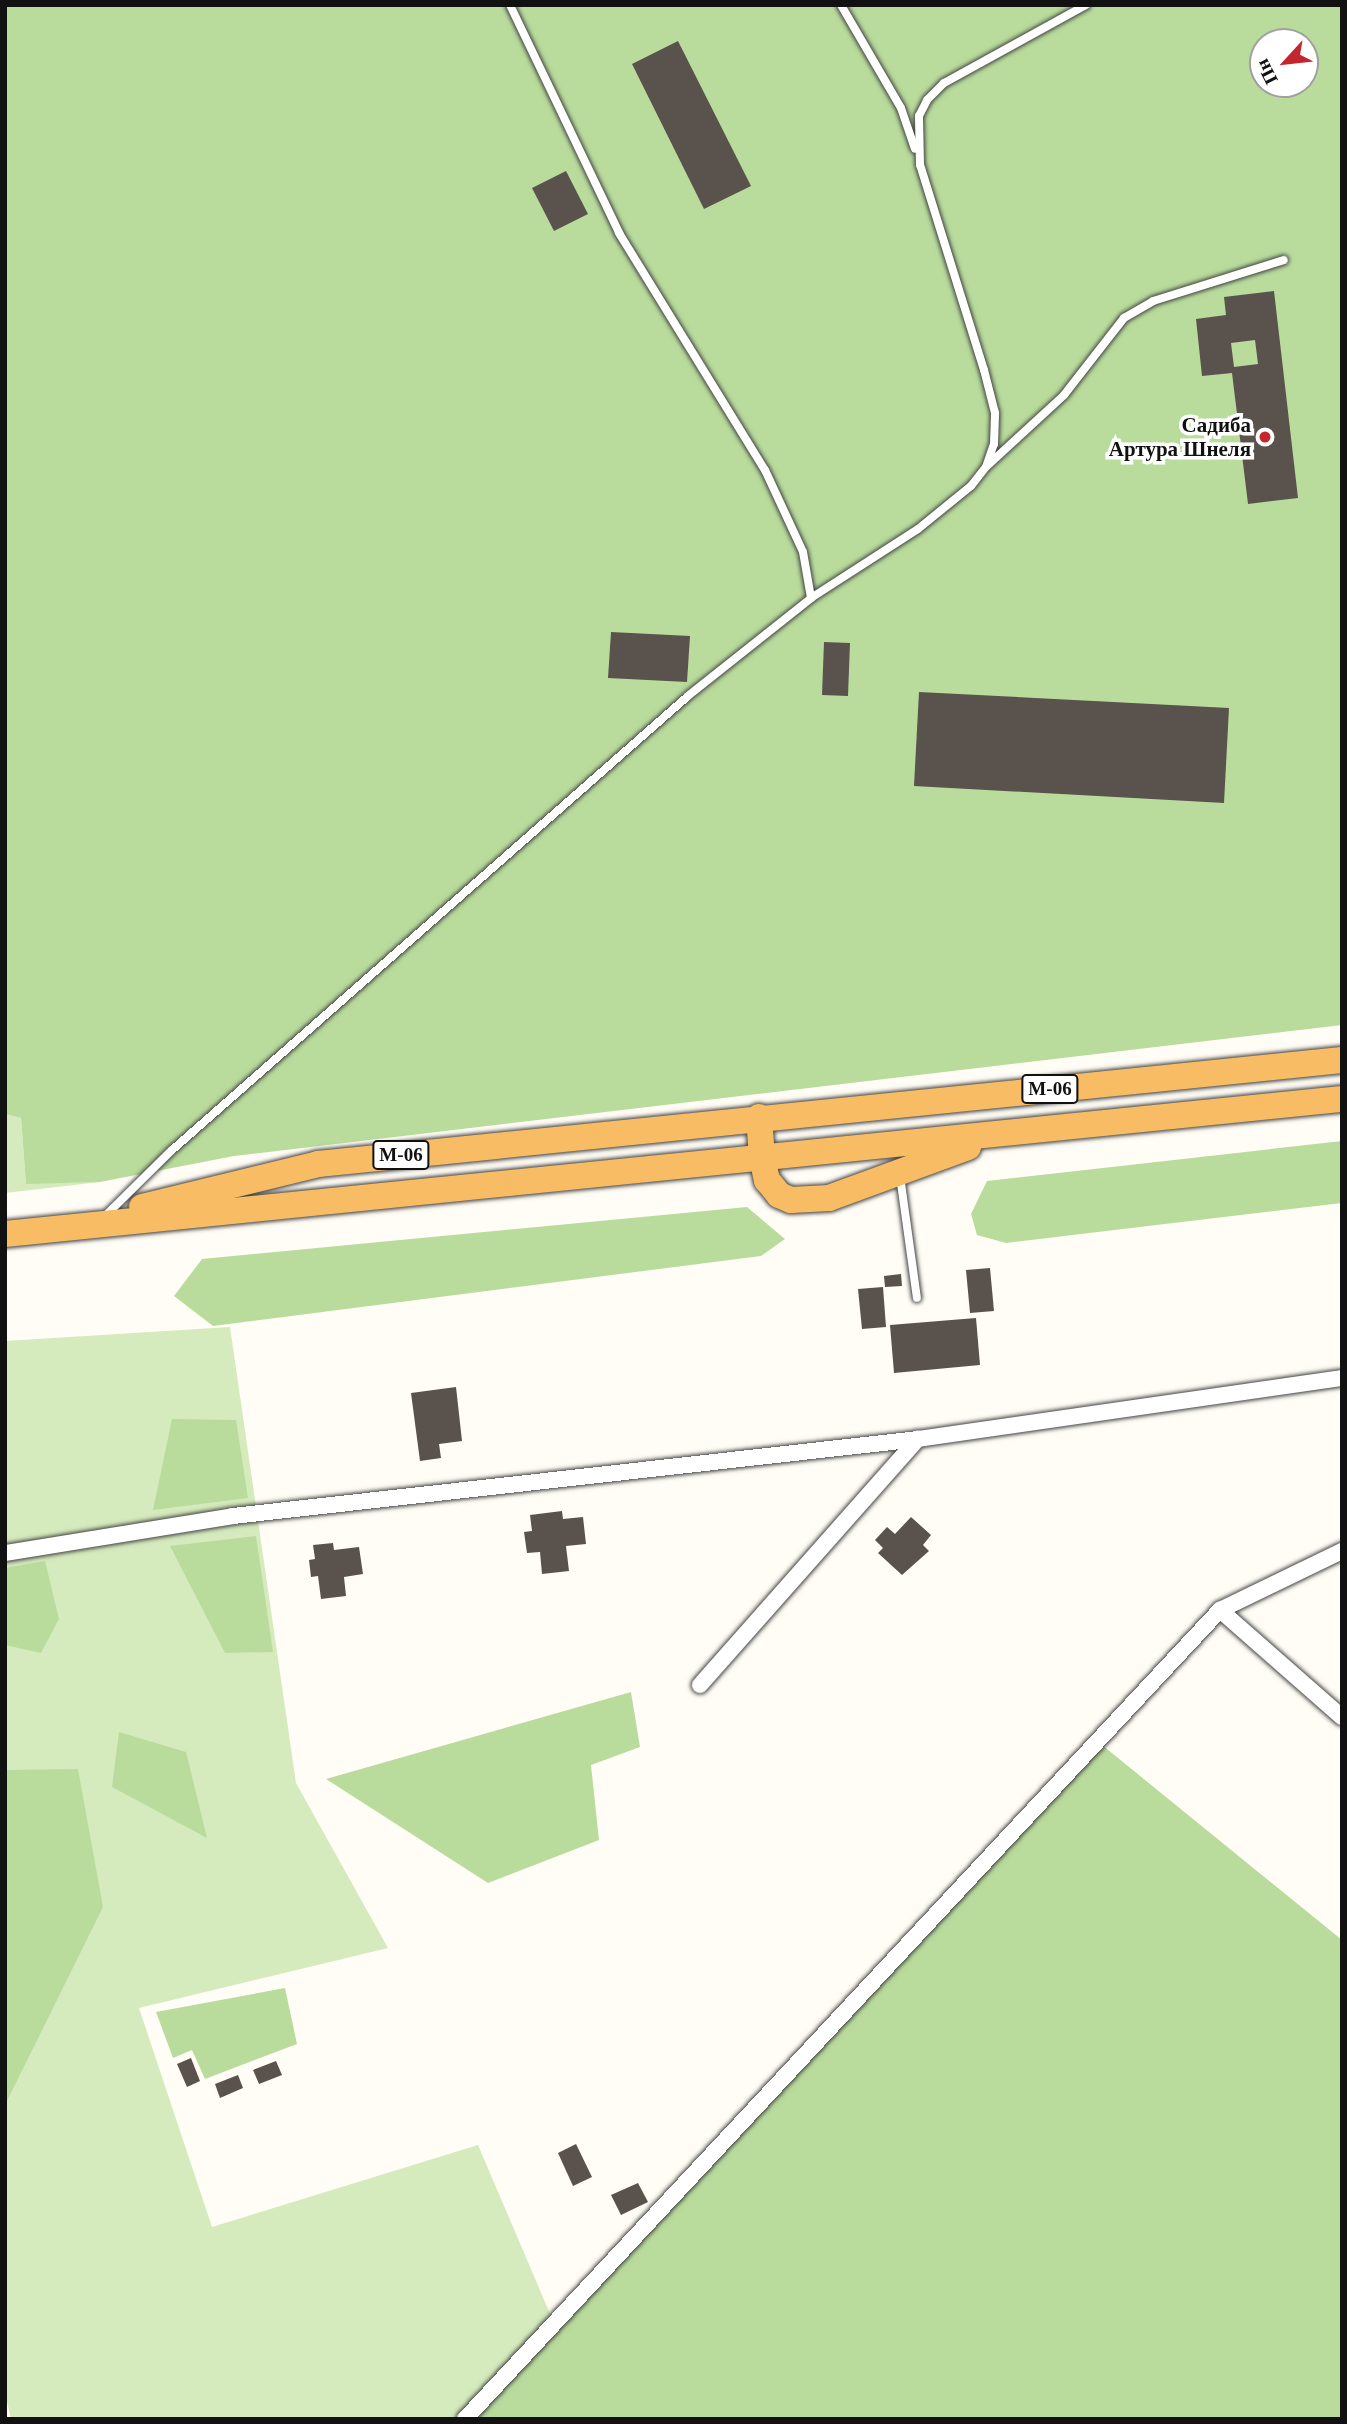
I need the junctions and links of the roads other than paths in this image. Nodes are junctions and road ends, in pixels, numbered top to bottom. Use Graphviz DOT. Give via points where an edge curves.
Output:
graph roads {
  1 [pos="510,5"];
  2 [pos="841,5"];
  3 [pos="1086,5"];
  4 [pos="920,166"];
  5 [pos="1284,260"];
  6 [pos="986,467"];
  7 [pos="811,598"];
  8 [pos="1342,1060"];
  9 [pos="1342,1099"];
  10 [pos="759,1117"];
  11 [pos="1003,1133"];
  12 [pos="762,1157"];
  13 [pos="899,1172"];
  14 [pos="104,1217"];
  15 [pos="48,1230"];
  16 [pos="5,1234"];
  17 [pos="917,1298"];
  18 [pos="1342,1378"];
  19 [pos="918,1439"];
  20 [pos="1342,1550"];
  21 [pos="5,1553"];
  22 [pos="1220,1610"];
  23 [pos="700,1685"];
  24 [pos="1342,1717"];
  25 [pos="465,2419"];
  1 -- 7 [label="lane" via="620,233 765,470 803,552"];
  2 -- 4 [label="lane" via="901,108"];
  3 -- 4 [label="lane" via="944,83 919,116"];
  4 -- 6 [label="lane" via="995,413 994,444"];
  5 -- 6 [label="lane" via="1153,301 1124,318 1064,395"];
  6 -- 7 [label="lane" via="971,486 918,528"];
  7 -- 14 [label="lane" via="688,696 171,1151"];
  8 -- 10 [label="highway, М-06"];
  9 -- 11 [label="highway, М-06"];
  10 -- 12 [label="highway"];
  10 -- 14 [label="highway, М-06" via="318,1164"];
  11 -- 12 [label="highway, М-06"];
  11 -- 13 [label="highway"];
  12 -- 13 [label="highway" via="767,1180 779,1195 791,1200 828,1198"];
  12 -- 15 [label="highway, М-06"];
  13 -- 17 [label="lane"];
  14 -- 15 [label="highway, М-06"];
  15 -- 16 [label="highway, М-06"];
  18 -- 19 [label="street"];
  19 -- 21 [label="street" via="233,1516"];
  19 -- 23 [label="street"];
  20 -- 22 [label="street"];
  22 -- 24 [label="street"];
  22 -- 25 [label="street"];
}
